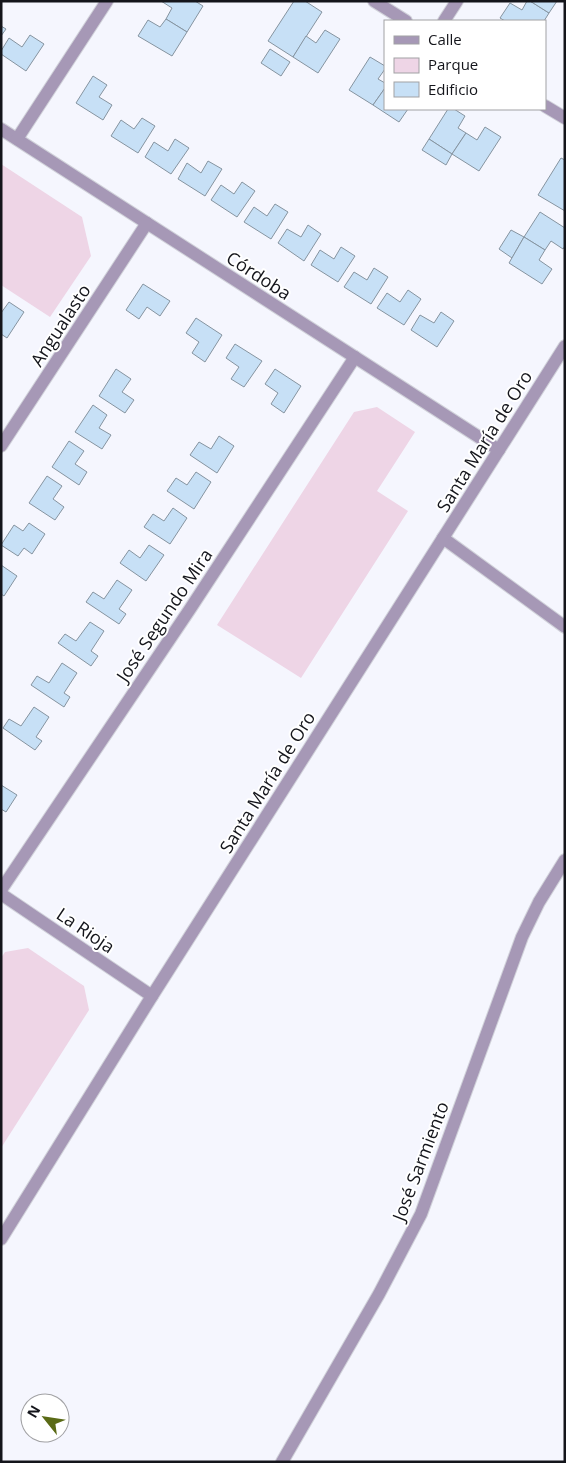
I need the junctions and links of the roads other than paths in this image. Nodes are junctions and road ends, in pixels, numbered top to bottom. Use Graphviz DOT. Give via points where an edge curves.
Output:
graph roads {
  1 [pos="107,1"];
  2 [pos="374,1"];
  3 [pos="457,1"];
  4 [pos="404,20"];
  5 [pos="445,20"];
  6 [pos="546,107"];
  7 [pos="565,118"];
  8 [pos="1,129"];
  9 [pos="17,139"];
  10 [pos="147,223"];
  11 [pos="565,346"];
  12 [pos="355,358"];
  13 [pos="1,446"];
  14 [pos="499,450"];
  15 [pos="443,538"];
  16 [pos="565,627"];
  17 [pos="565,860"];
  18 [pos="1,892"];
  19 [pos="152,996"];
  20 [pos="1,1239"];
  21 [pos="282,1462"];
  1 -- 9 [label="street"];
  2 -- 4 [label="street"];
  3 -- 5 [label="street"];
  6 -- 7 [label="street"];
  8 -- 9 [label="street, Córdoba"];
  9 -- 10 [label="street, Córdoba"];
  10 -- 12 [label="street, Córdoba"];
  10 -- 13 [label="street, Angualasto"];
  11 -- 14 [label="street, Santa María de Oro"];
  12 -- 14 [label="street, Córdoba"];
  12 -- 18 [label="street, José Segundo Mira"];
  14 -- 15 [label="street, Santa María de Oro"];
  15 -- 16 [label="street"];
  15 -- 19 [label="street, Santa María de Oro"];
  17 -- 21 [label="street, José Sarmiento" via="522,937 421,1214"];
  18 -- 19 [label="street, La Rioja"];
  19 -- 20 [label="street, Santa María de Oro"];
}
